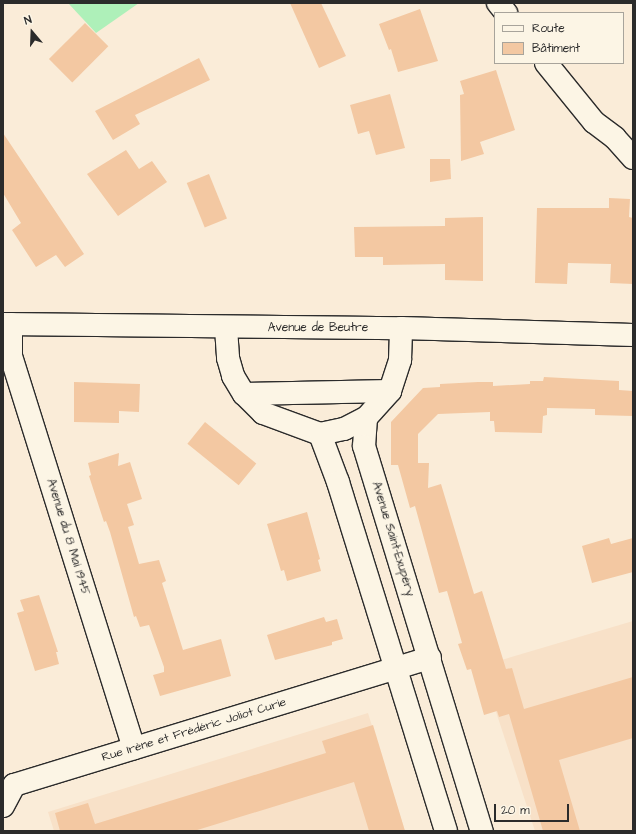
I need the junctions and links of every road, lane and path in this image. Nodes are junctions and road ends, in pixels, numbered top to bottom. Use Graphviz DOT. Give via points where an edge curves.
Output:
graph roads {
  1 [pos="498,3"];
  2 [pos="505,12"];
  3 [pos="547,64"];
  4 [pos="633,158"];
  5 [pos="7,324"];
  6 [pos="226,328"];
  7 [pos="400,328"];
  8 [pos="633,335"];
  9 [pos="390,391"];
  10 [pos="244,394"];
  11 [pos="366,418"];
  12 [pos="320,434"];
  13 [pos="430,658"];
  14 [pos="397,668"];
  15 [pos="134,748"];
  16 [pos="9,779"];
  17 [pos="3,806"];
  18 [pos="446,831"];
  19 [pos="482,831"];
  1 -- 2 [label="street"];
  3 -- 4 [label="street" via="594,122 615,138"];
  5 -- 6 [label="street, Avenue de Beutre"];
  5 -- 15 [label="street, Avenue du 8 Mai 1945" via="11,356"];
  6 -- 7 [label="street, Avenue de Beutre"];
  6 -- 10 [label="street" via="228,358 233,376"];
  7 -- 8 [label="street, Avenue de Beutre"];
  7 -- 9 [label="street" via="400,360"];
  9 -- 10 [label="street"];
  9 -- 11 [label="street"];
  10 -- 12 [label="street" via="263,413"];
  11 -- 12 [label="street" via="344,429"];
  11 -- 13 [label="street, Avenue Saint-Exupéry" via="364,446"];
  12 -- 14 [label="street" via="338,482"];
  13 -- 14 [label="street"];
  13 -- 19 [label="street, Avenue Saint-Exupéry"];
  14 -- 15 [label="street, Rue Irène et Frédéric Joliot Curie"];
  14 -- 18 [label="street"];
  15 -- 16 [label="street, Rue Irène et Frédéric Joliot Curie"];
  16 -- 17 [label="street, Rue Irène et Frédéric Joliot Curie"];
}
